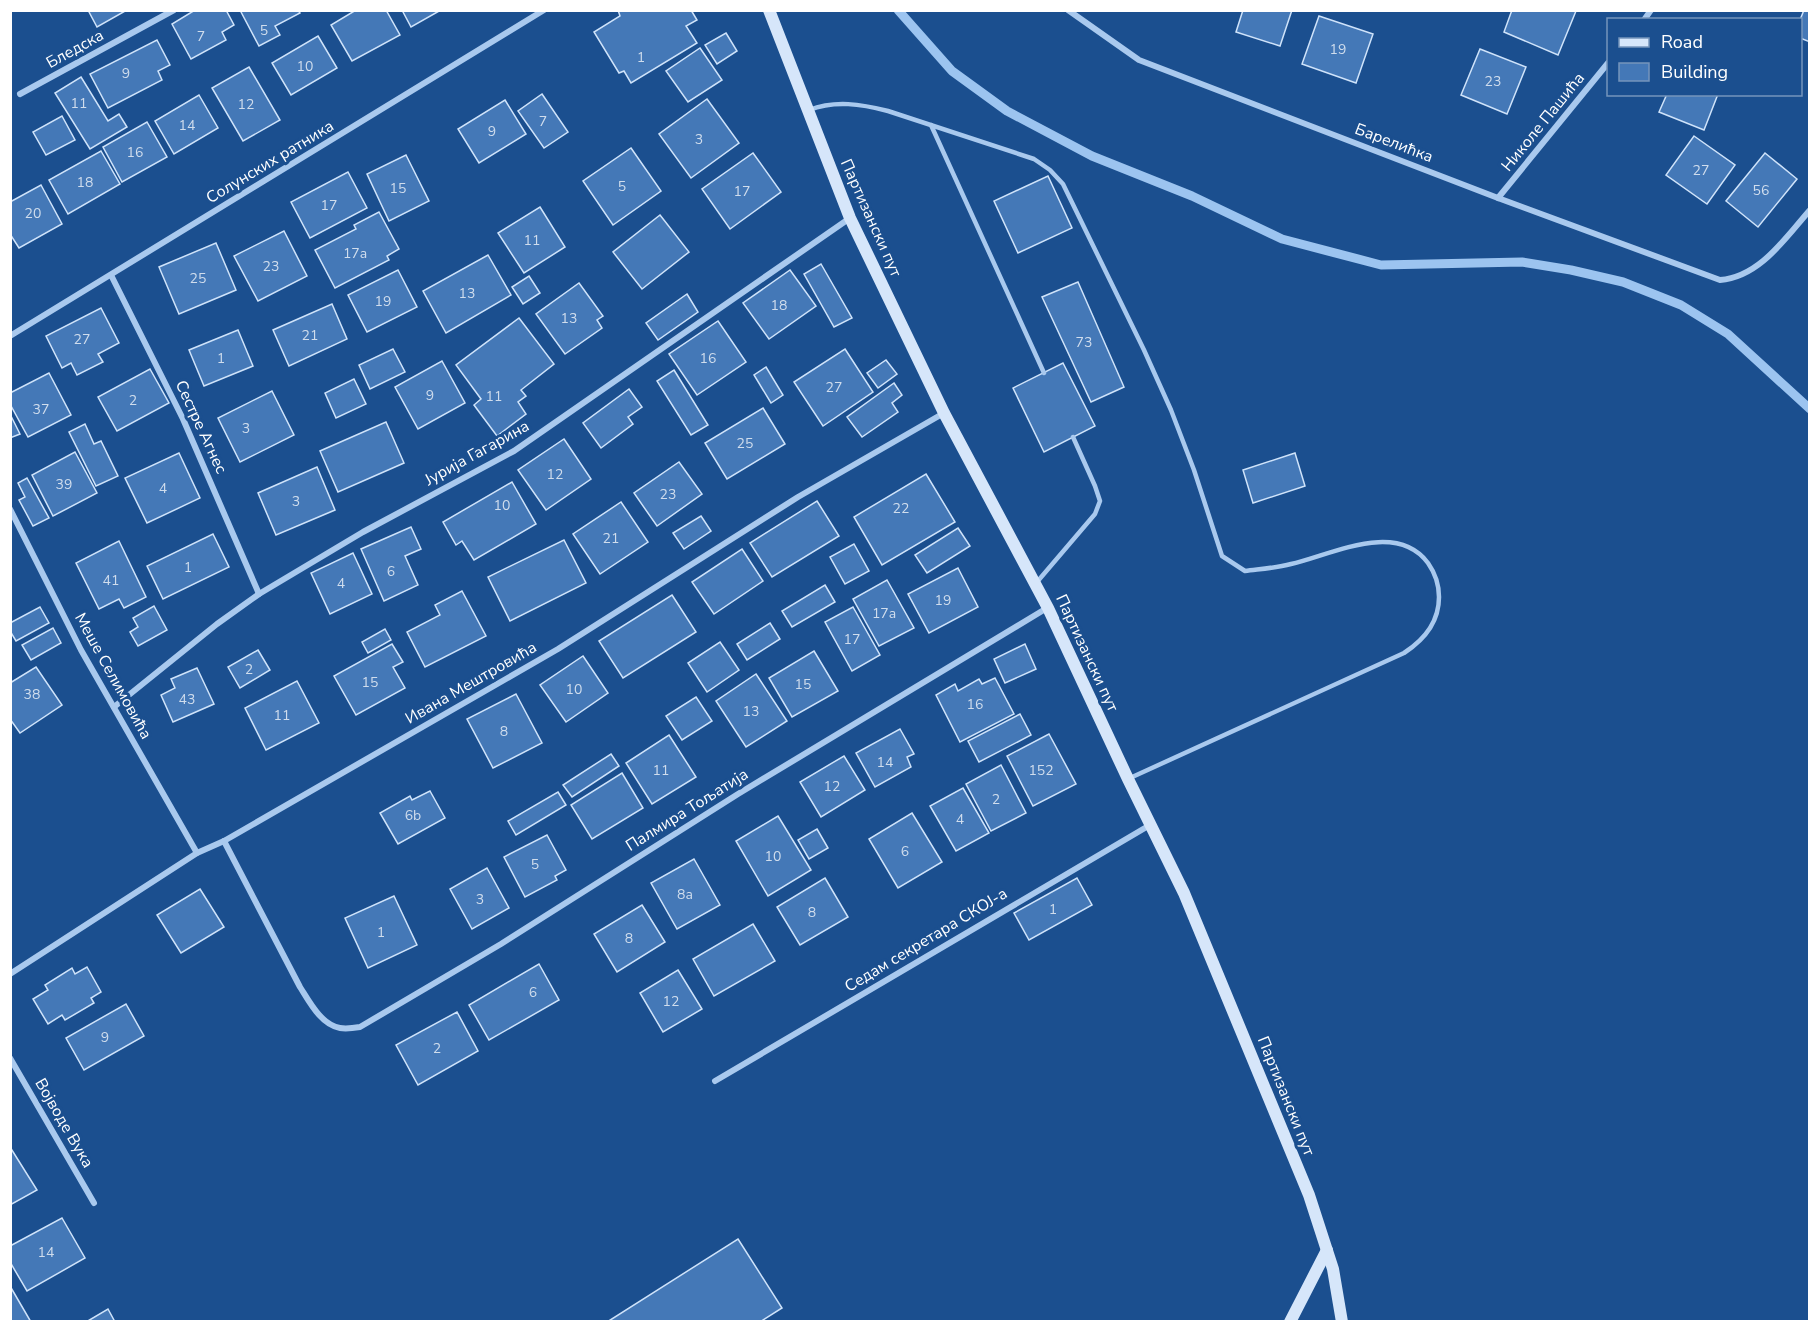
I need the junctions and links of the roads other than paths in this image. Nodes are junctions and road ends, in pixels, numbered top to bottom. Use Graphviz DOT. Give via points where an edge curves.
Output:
graph roads {
  1 [pos="174,10"];
  2 [pos="544,10"];
  3 [pos="769,10"];
  4 [pos="1068,10"];
  5 [pos="1607,64"];
  6 [pos="20,94"];
  7 [pos="807,111"];
  8 [pos="931,125"];
  9 [pos="1498,198"];
  10 [pos="1809,210"];
  11 [pos="850,218"];
  12 [pos="111,275"];
  13 [pos="10,336"];
  14 [pos="1044,373"];
  15 [pos="945,413"];
  16 [pos="1074,437"];
  17 [pos="10,509"];
  18 [pos="1035,584"];
  19 [pos="259,594"];
  20 [pos="1048,608"];
  21 [pos="114,707"];
  22 [pos="1128,779"];
  23 [pos="1151,825"];
  24 [pos="224,841"];
  25 [pos="197,853"];
  26 [pos="10,974"];
  27 [pos="10,1058"];
  28 [pos="715,1081"];
  29 [pos="94,1203"];
  30 [pos="1327,1250"];
  31 [pos="1290,1322"];
  32 [pos="1342,1322"];
  1 -- 6 [label="street, Бледска"];
  2 -- 12 [label="street, Солунских ратника"];
  3 -- 7 [label="main road, Партизански пут"];
  4 -- 9 [label="street, Барелићка" via="1139,60"];
  5 -- 9 [label="street, Николе Пашића"];
  7 -- 8 [label="lane" via="821,105 869,106"];
  7 -- 11 [label="main road, Партизански пут"];
  8 -- 14 [label="lane"];
  8 -- 22 [label="lane" via="1034,159 1064,184 1171,410 1222,556 1245,571 1383,542 1412,549 1424,557 1438,584 1438,611 1433,624 1404,653"];
  9 -- 10 [label="street, Барелићка" via="1720,280 1732,279 1769,256"];
  11 -- 15 [label="main road, Партизански пут"];
  11 -- 19 [label="street, Јурија Гагарина" via="514,451 363,532"];
  12 -- 13 [label="street, Солунских ратника"];
  12 -- 19 [label="street, Сестре Агнес" via="183,419"];
  15 -- 18 [label="main road, Партизански пут"];
  15 -- 24 [label="street, Ивана Мештровића" via="798,497 558,649"];
  16 -- 18 [label="lane" via="1100,501 1095,514"];
  17 -- 21 [label="street, Меше Селимовића"];
  18 -- 20 [label="main road, Партизански пут"];
  19 -- 21 [label="street, Јурија Гагарина"];
  20 -- 22 [label="main road, Партизански пут"];
  20 -- 24 [label="street, Палмира Тољатија" via="360,1027 339,1028 326,1022 300,987"];
  21 -- 25 [label="street, Меше Селимовића"];
  22 -- 23 [label="main road, Партизански пут"];
  23 -- 28 [label="street, Седам секретара СКОЈ-а"];
  23 -- 30 [label="main road, Партизански пут" via="1268,1092"];
  24 -- 25 [label="street, Ивана Мештровића"];
  25 -- 26 [label="street, Ивана Мештровића"];
  27 -- 29 [label="street, Војводе Вука"];
  30 -- 31 [label="main road"];
  30 -- 32 [label="main road, Партизански пут"];
}
